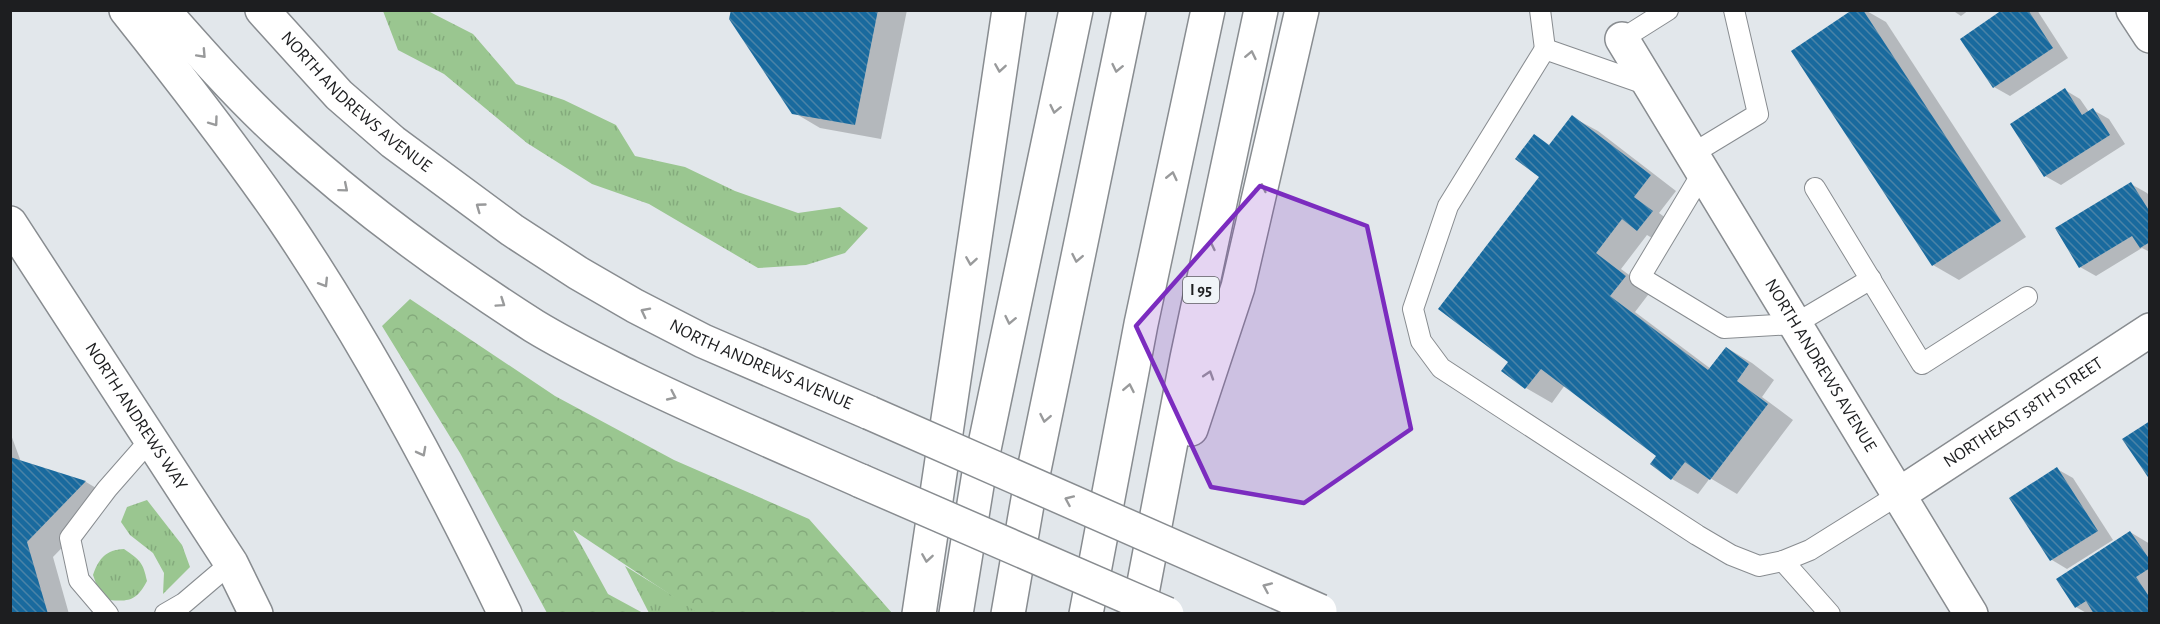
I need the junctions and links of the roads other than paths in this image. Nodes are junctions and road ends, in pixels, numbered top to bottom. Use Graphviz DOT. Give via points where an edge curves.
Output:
graph roads {
  1 [pos="126,10"];
  2 [pos="163,10"];
  3 [pos="262,10"];
  4 [pos="1009,10"];
  5 [pos="1076,10"];
  6 [pos="1130,10"];
  7 [pos="1208,10"];
  8 [pos="1261,10"];
  9 [pos="1302,10"];
  10 [pos="1668,10"];
  11 [pos="1734,10"];
  12 [pos="2133,10"];
  13 [pos="1540,11"];
  14 [pos="2150,36"];
  15 [pos="1622,39"];
  16 [pos="1545,50"];
  17 [pos="1651,86"];
  18 [pos="1698,163"];
  19 [pos="1815,188"];
  20 [pos="10,223"];
  21 [pos="1871,279"];
  22 [pos="2027,297"];
  23 [pos="1795,324"];
  24 [pos="2150,330"];
  25 [pos="150,440"];
  26 [pos="1898,495"];
  27 [pos="1783,561"];
  28 [pos="231,563"];
  29 [pos="1145,571"];
  30 [pos="1323,612"];
  31 [pos="108,614"];
  32 [pos="165,614"];
  33 [pos="256,614"];
  34 [pos="504,614"];
  35 [pos="919,614"];
  36 [pos="956,614"];
  37 [pos="1008,614"];
  38 [pos="1086,614"];
  39 [pos="1138,614"];
  40 [pos="1167,614"];
  41 [pos="1830,614"];
  42 [pos="1971,614"];
  1 -- 34 [label="main road, one-way" via="211,118 327,288 408,426"];
  2 -- 40 [label="main road, one-way, bridge" via="231,86 321,169 381,219 535,326 657,390"];
  30 -- 3 [label="main road, NORTH ANDREWS AVENUE, one-way, bridge" via="703,342 635,306 512,230 393,142 339,95"];
  4 -- 35 [label="main road, one-way"];
  5 -- 36 [label="main road, one-way" via="979,472"];
  6 -- 37 [label="main road, one-way" via="1030,488"];
  38 -- 7 [label="main road, one-way" via="1148,291"];
  29 -- 8 [label="main road, I 95, one-way"];
  29 -- 9 [label="main road, one-way" via="1238,287"];
  10 -- 15 [label="lane"];
  11 -- 18 [label="lane" via="1758,114"];
  12 -- 14 [label="main road"];
  13 -- 16 [label="lane"];
  15 -- 17 [label="main road, NORTH ANDREWS AVENUE"];
  16 -- 17 [label="lane"];
  16 -- 27 [label="lane" via="1448,206 1413,309 1421,341 1441,368 1697,535 1758,566"];
  17 -- 18 [label="main road, NORTH ANDREWS AVENUE"];
  18 -- 23 [label="main road, NORTH ANDREWS AVENUE"];
  18 -- 23 [label="lane" via="1640,277 1724,328"];
  19 -- 21 [label="lane"];
  20 -- 25 [label="main road, NORTH ANDREWS WAY"];
  21 -- 22 [label="lane" via="1922,364"];
  21 -- 23 [label="lane"];
  23 -- 26 [label="main road, NORTH ANDREWS AVENUE"];
  24 -- 26 [label="main road, NORTHEAST 58TH STREET"];
  25 -- 28 [label="main road, NORTH ANDREWS WAY"];
  25 -- 31 [label="lane" via="70,538 79,580"];
  26 -- 27 [label="lane" via="1810,550"];
  26 -- 42 [label="main road, NORTH ANDREWS AVENUE"];
  27 -- 41 [label="lane"];
  28 -- 32 [label="lane"];
  28 -- 33 [label="main road, NORTH ANDREWS WAY"];
  29 -- 39 [label="main road, I 95"];
}
